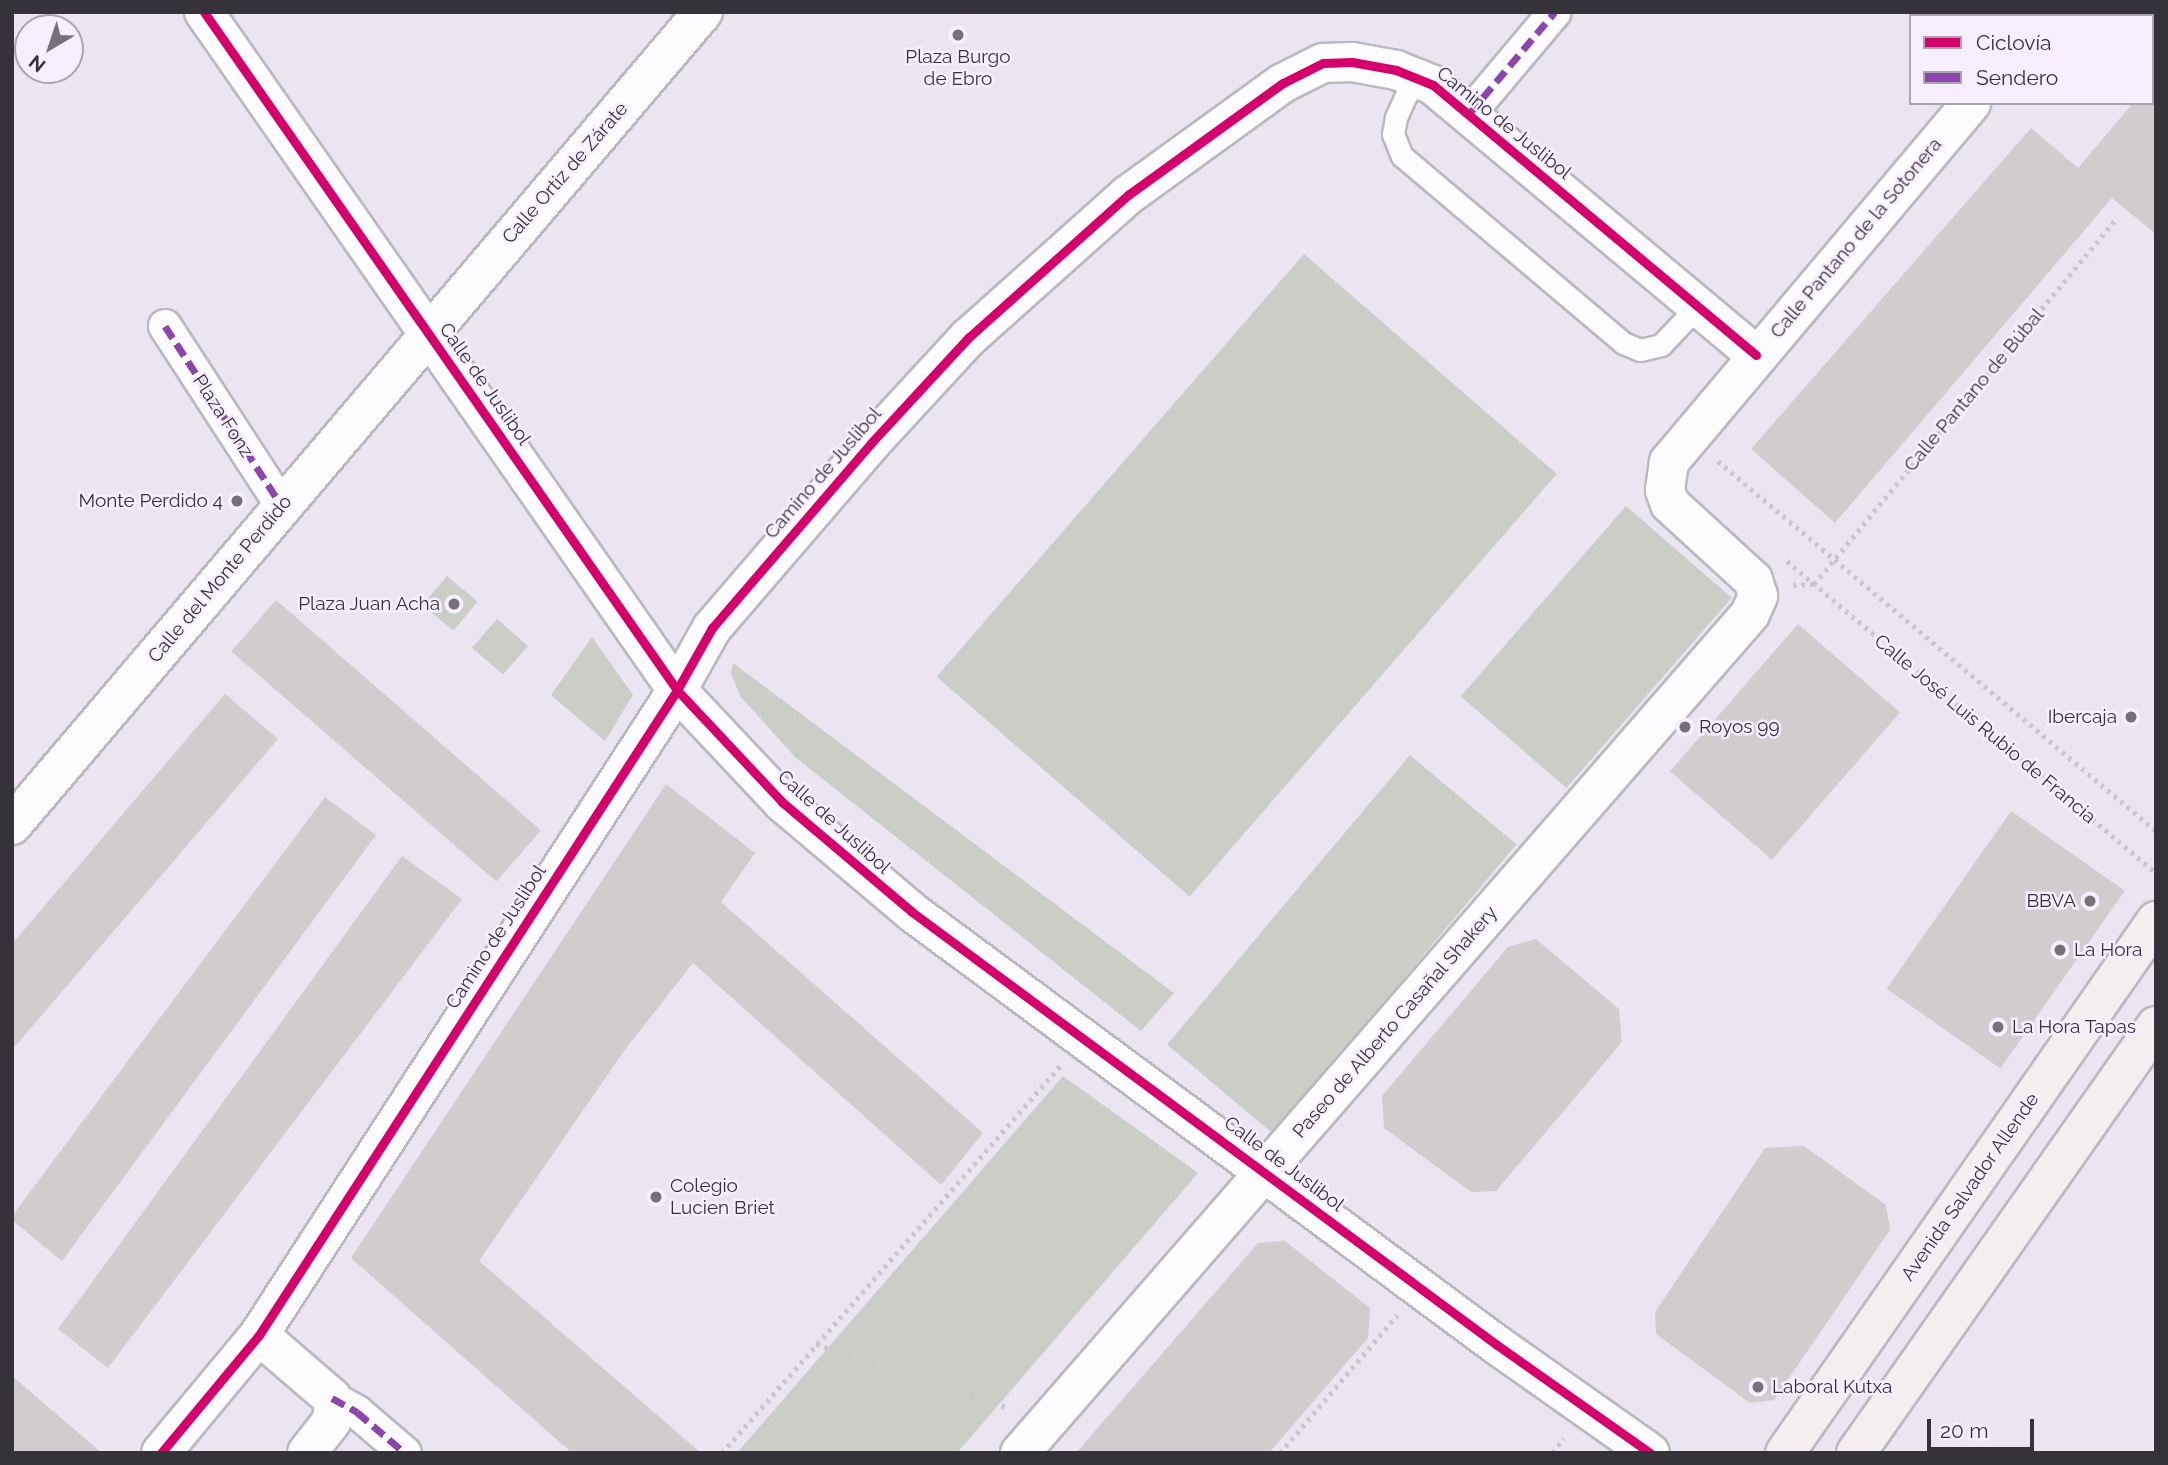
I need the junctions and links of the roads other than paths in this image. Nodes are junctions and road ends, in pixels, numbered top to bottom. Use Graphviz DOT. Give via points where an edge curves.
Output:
graph roads {
  1 [pos="204,12"];
  2 [pos="703,12"];
  3 [pos="1555,12"];
  4 [pos="1419,78"];
  5 [pos="1969,105"];
  6 [pos="1469,114"];
  7 [pos="1699,306"];
  8 [pos="165,326"];
  9 [pos="428,332"];
  10 [pos="1756,355"];
  11 [pos="282,506"];
  12 [pos="1757,586"];
  13 [pos="677,690"];
  14 [pos="12,825"];
  15 [pos="2156,921"];
  16 [pos="2156,1027"];
  17 [pos="1264,1171"];
  18 [pos="259,1335"];
  19 [pos="332,1398"];
  20 [pos="161,1453"];
  21 [pos="307,1453"];
  22 [pos="405,1453"];
  23 [pos="1020,1453"];
  24 [pos="1650,1453"];
  25 [pos="1785,1453"];
  26 [pos="1856,1453"];
  1 -- 9 [label="street, Calle de Juslibol"];
  2 -- 9 [label="street, Calle Ortiz de Zárate"];
  3 -- 6 [label="street"];
  4 -- 6 [label="street, Camino de Juslibol"];
  4 -- 7 [label="lane, Camino de Juslibol" via="1395,117 1394,134 1402,156 1623,343 1640,350 1661,345"];
  4 -- 13 [label="street, Camino de Juslibol" via="1352,62 1323,63 1305,70 1128,195 968,338 919,389 712,628"];
  5 -- 10 [label="street, Calle Pantano de la Sotonera"];
  6 -- 7 [label="street, Camino de Juslibol"];
  7 -- 10 [label="street, Camino de Juslibol"];
  8 -- 11 [label="street, Plaza Fonz"];
  9 -- 11 [label="street, Calle del Monte Perdido"];
  9 -- 13 [label="street, Calle de Juslibol"];
  10 -- 12 [label="street, Calle Pantano de la Sotonera" via="1687,436 1667,469 1665,490 1670,504"];
  11 -- 14 [label="street, Calle del Monte Perdido"];
  12 -- 17 [label="street, Paseo de Alberto Casañal Shakery" via="1750,614"];
  13 -- 17 [label="street, Calle de Juslibol" via="782,802 854,866"];
  13 -- 18 [label="street, Camino de Juslibol"];
  15 -- 25 [label="main road, Avenida Salvador Allende"];
  16 -- 26 [label="main road"];
  17 -- 23 [label="street, Paseo de Alberto Casañal Shakery"];
  17 -- 24 [label="street, Calle de Juslibol"];
  18 -- 19 [label="street"];
  18 -- 20 [label="street, Camino de Juslibol"];
  19 -- 21 [label="street" via="334,1416"];
  19 -- 22 [label="street" via="357,1412"];
}
